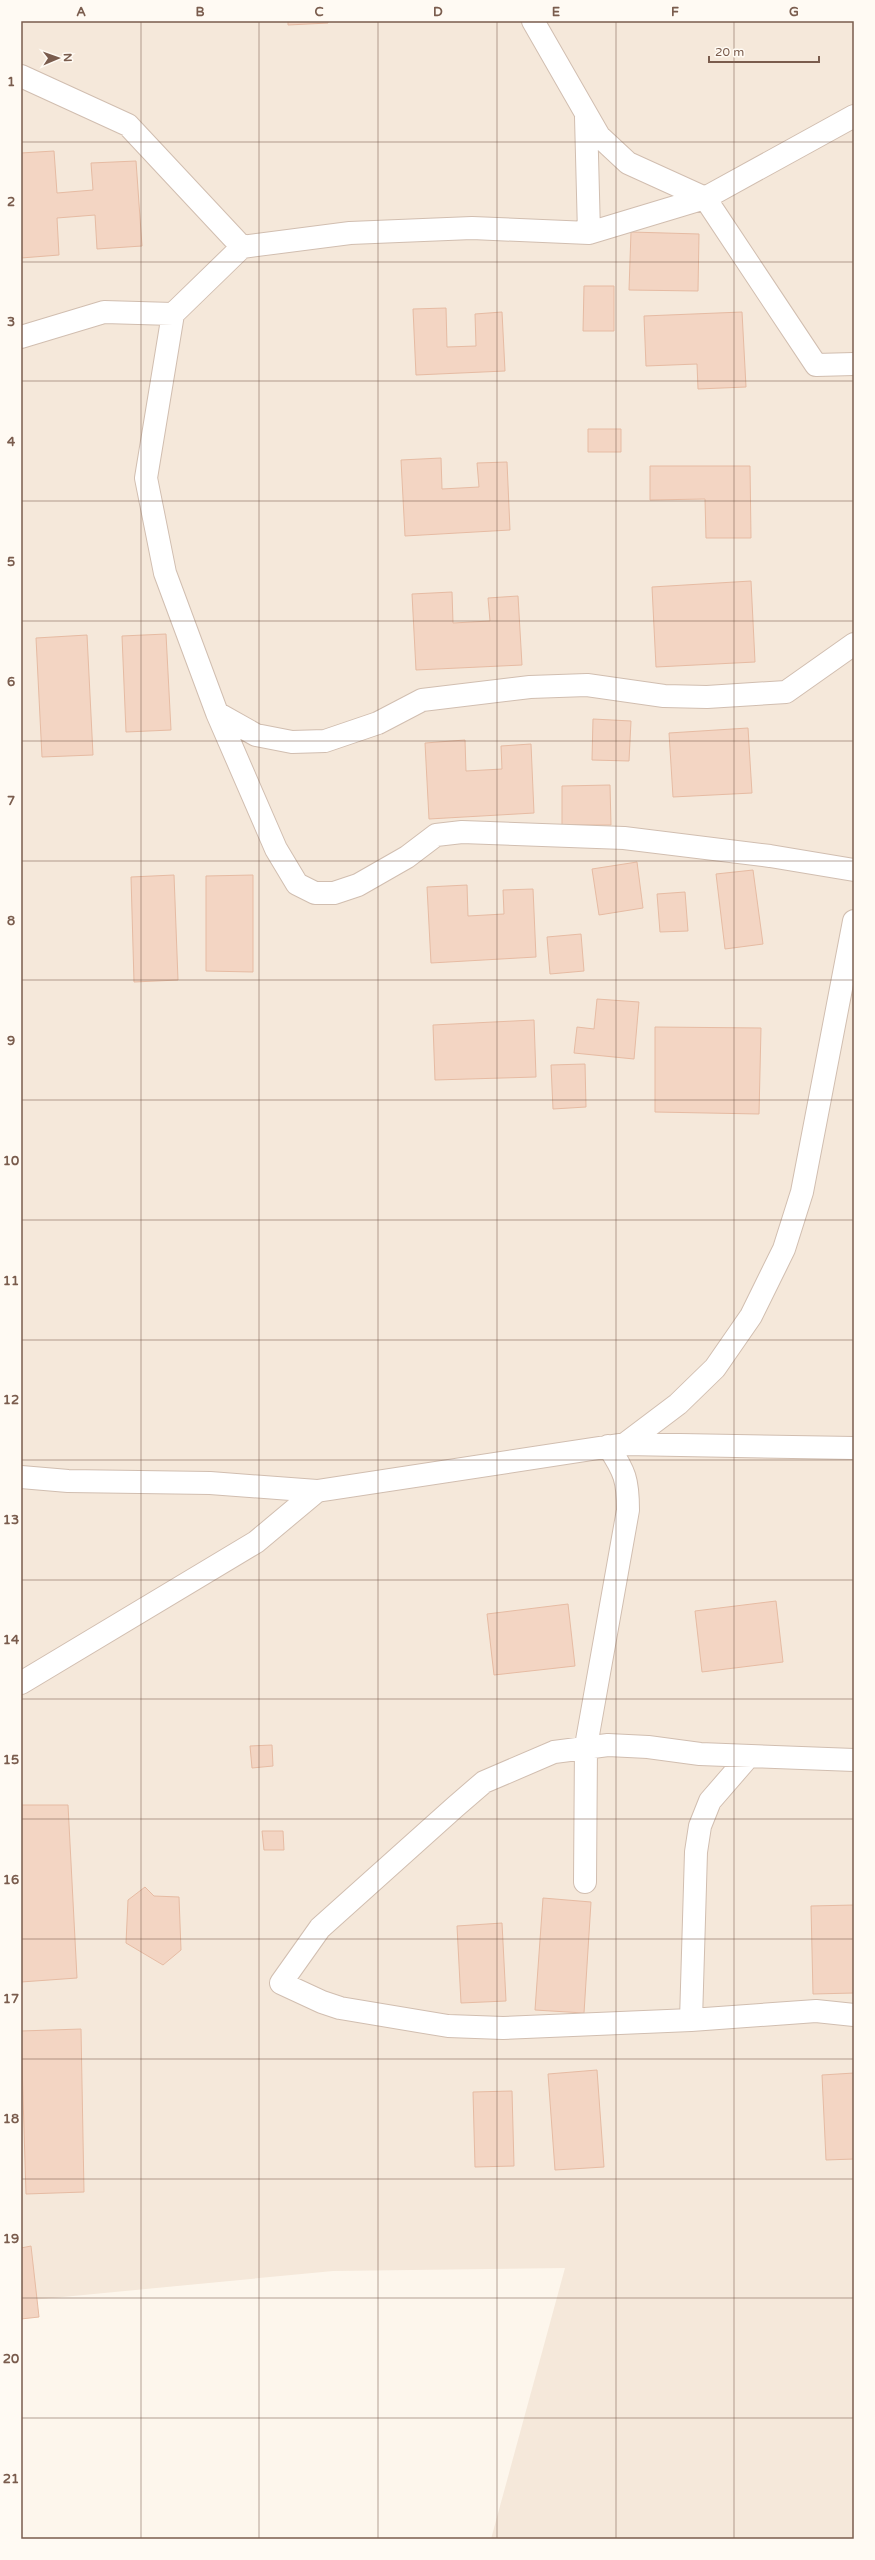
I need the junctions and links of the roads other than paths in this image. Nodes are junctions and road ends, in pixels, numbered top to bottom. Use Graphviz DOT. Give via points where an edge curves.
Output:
graph roads {
  1 [pos="532,21"];
  2 [pos="21,76"];
  3 [pos="586,114"];
  4 [pos="854,116"];
  5 [pos="705,198"];
  6 [pos="589,233"];
  7 [pos="242,247"];
  8 [pos="173,314"];
  9 [pos="21,337"];
  10 [pos="854,364"];
  11 [pos="854,644"];
  12 [pos="217,713"];
  13 [pos="854,870"];
  14 [pos="854,921"];
  15 [pos="616,1445"];
  16 [pos="854,1448"];
  17 [pos="21,1477"];
  18 [pos="317,1491"];
  19 [pos="21,1683"];
  20 [pos="586,1746"];
  21 [pos="749,1756"];
  22 [pos="854,1760"];
  23 [pos="585,1882"];
  24 [pos="854,2015"];
  25 [pos="691,2020"];
  1 -- 3 [label="street"];
  2 -- 7 [label="street" via="128,125"];
  3 -- 5 [label="street" via="599,136 628,162"];
  3 -- 6 [label="street"];
  4 -- 5 [label="street"];
  5 -- 6 [label="street"];
  5 -- 10 [label="street" via="816,365"];
  6 -- 7 [label="street" via="472,228 350,233"];
  7 -- 8 [label="street"];
  8 -- 9 [label="street" via="104,312"];
  8 -- 12 [label="street" via="146,478 165,573"];
  11 -- 12 [label="street" via="786,692 707,697 664,696 587,685 530,687 422,700 378,723 325,741 292,742 256,735"];
  12 -- 13 [label="street" via="276,849 297,884 315,893 334,893 358,885 407,856 436,834 462,832 624,838 770,856"];
  14 -- 15 [label="street" via="802,1192 784,1249 750,1316 715,1368 678,1404"];
  15 -- 16 [label="street"];
  15 -- 18 [label="street"];
  15 -- 20 [label="street" via="628,1485 628,1510"];
  17 -- 18 [label="street" via="68,1482 210,1483"];
  18 -- 19 [label="street" via="256,1542"];
  20 -- 21 [label="street" via="648,1747 700,1754"];
  20 -- 23 [label="street"];
  20 -- 25 [label="street" via="554,1752 484,1782 320,1928 281,1984 340,2008 448,2026 503,2028"];
  21 -- 22 [label="street"];
  21 -- 25 [label="street" via="710,1801 700,1826 696,1852"];
  24 -- 25 [label="street" via="816,2011"];
}
